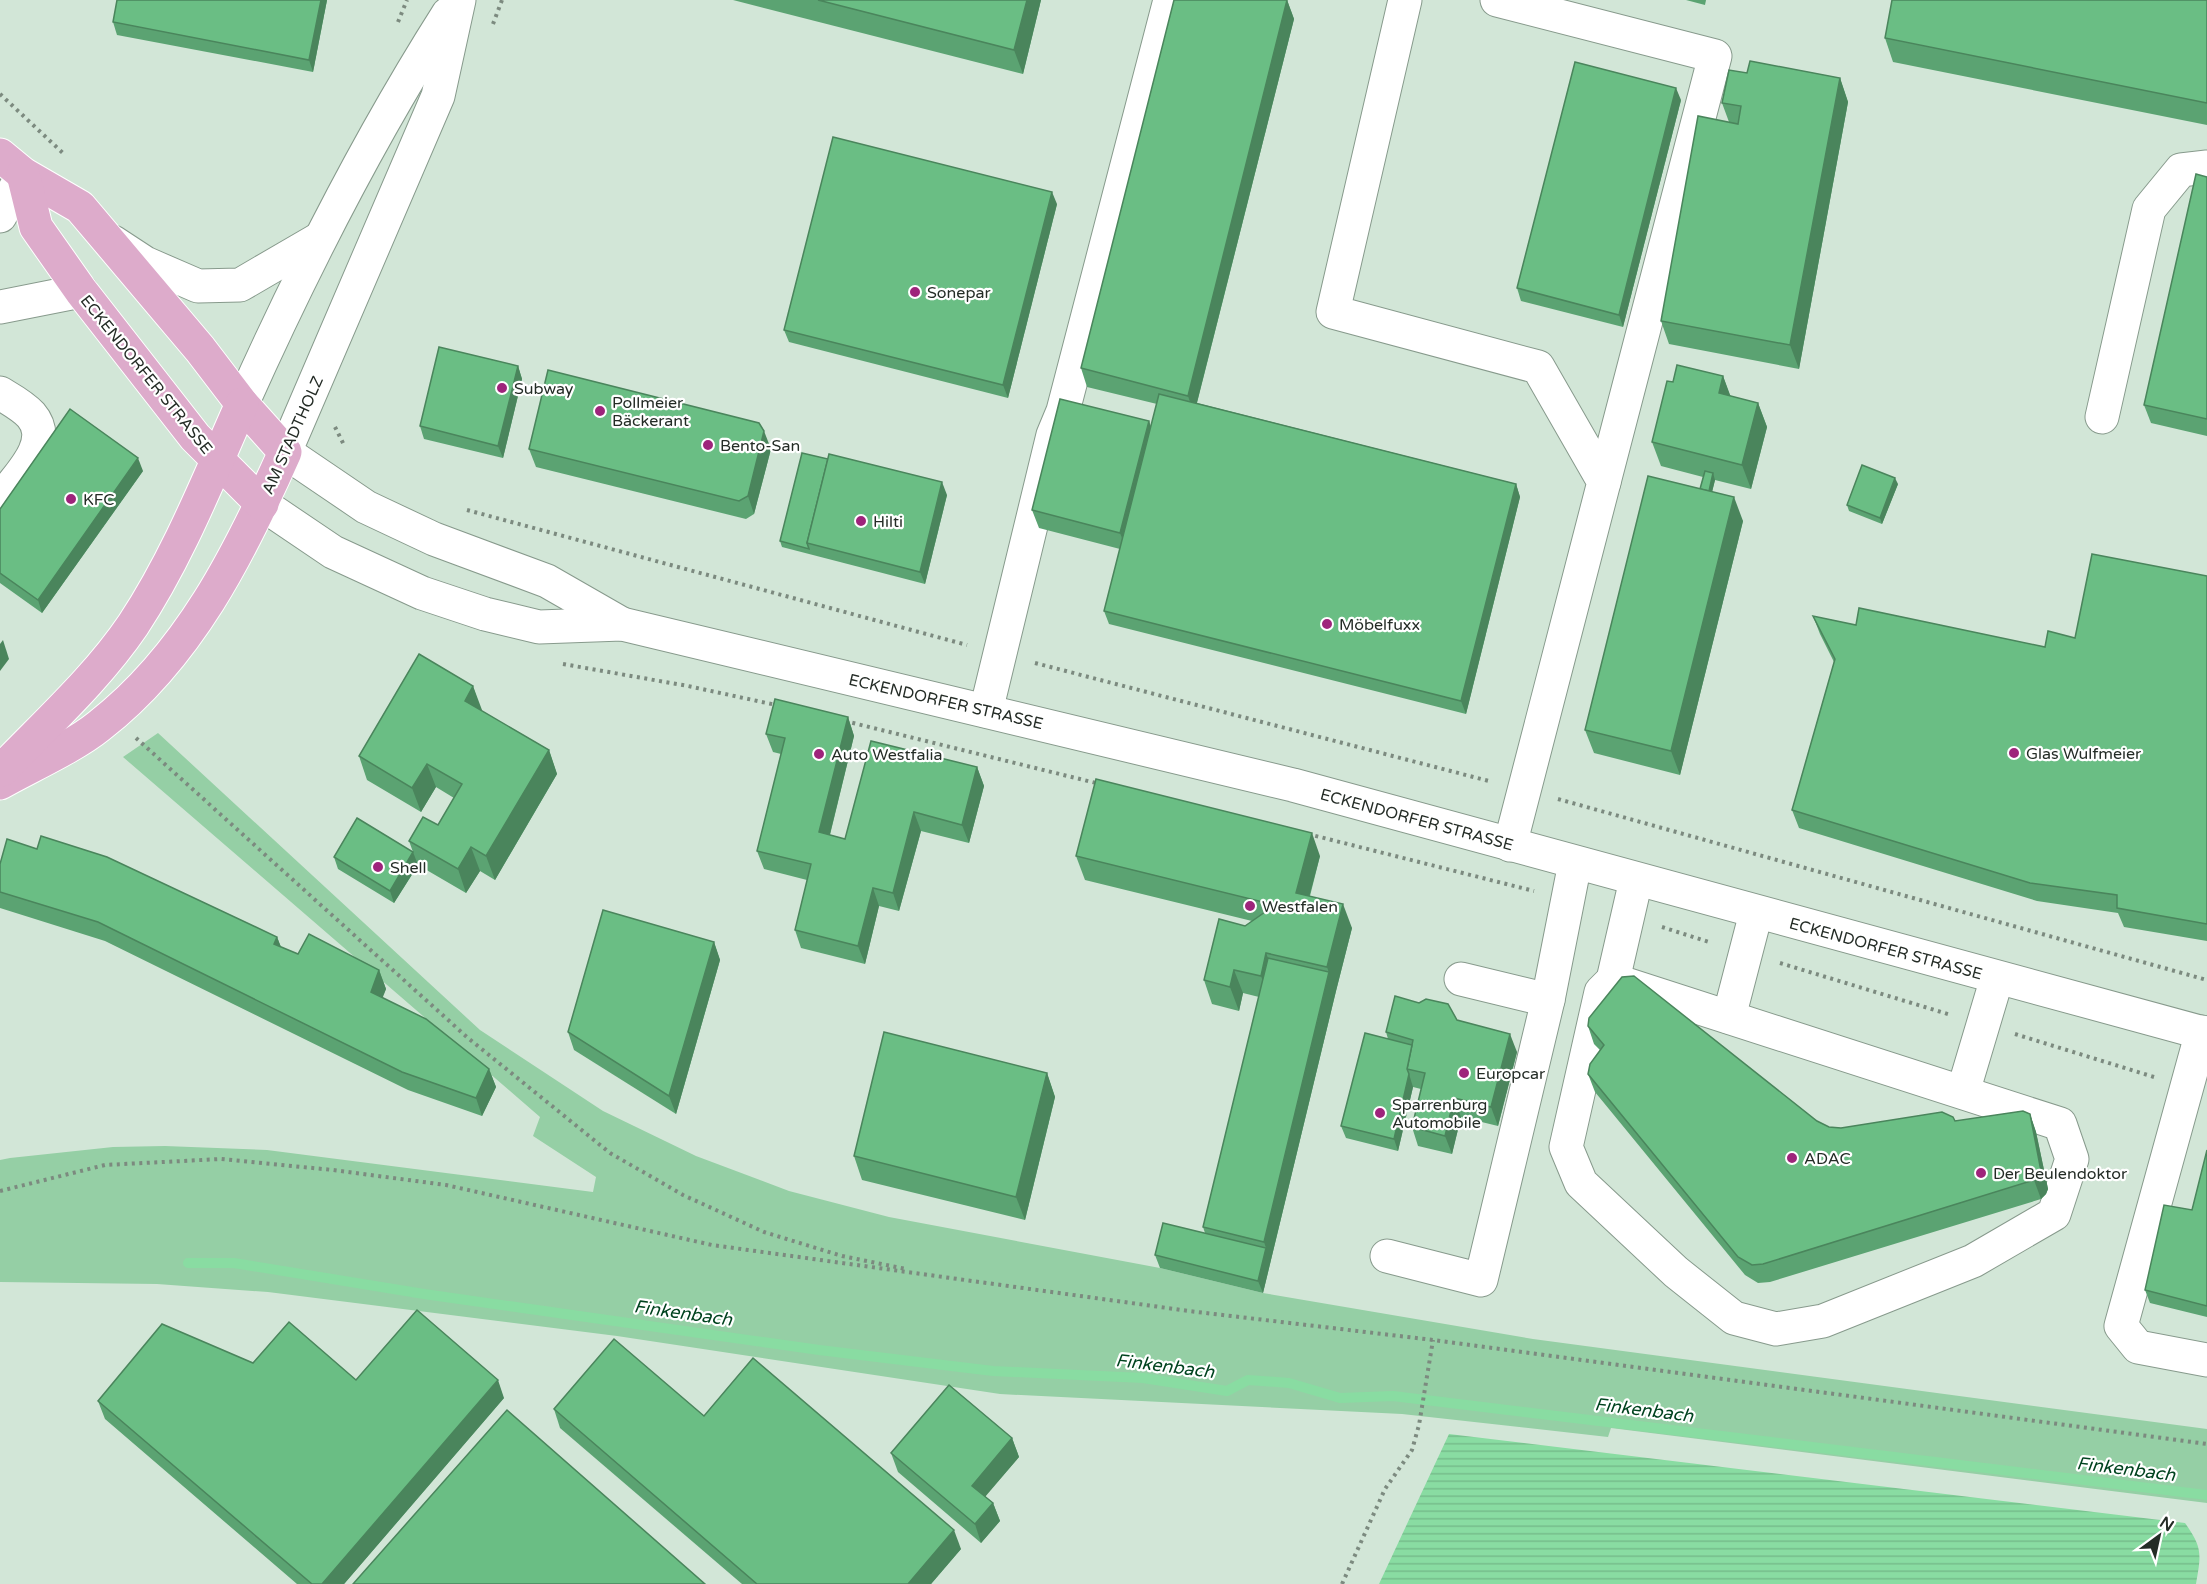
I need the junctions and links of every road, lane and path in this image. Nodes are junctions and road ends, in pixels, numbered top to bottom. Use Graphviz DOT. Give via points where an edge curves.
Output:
graph roads {
  1 [pos="458,0"];
  2 [pos="1170,0"];
  3 [pos="1405,0"];
  4 [pos="1497,0"];
  5 [pos="12,164"];
  6 [pos="2207,167"];
  7 [pos="0,216"];
  8 [pos="104,236"];
  9 [pos="319,239"];
  10 [pos="81,291"];
  11 [pos="0,307"];
  12 [pos="0,393"];
  13 [pos="242,404"];
  14 [pos="2102,417"];
  15 [pos="334,419"];
  16 [pos="346,449"];
  17 [pos="285,452"];
  18 [pos="217,460"];
  19 [pos="1604,482"];
  20 [pos="0,500"];
  21 [pos="262,504"];
  22 [pos="460,508"];
  23 [pos="622,624"];
  24 [pos="999,654"];
  25 [pos="554,663"];
  26 [pos="788,708"];
  27 [pos="986,711"];
  28 [pos="833,719"];
  29 [pos="133,735"];
  30 [pos="0,772"];
  31 [pos="0,783"];
  32 [pos="1108,786"];
  33 [pos="1526,790"];
  34 [pos="1301,833"];
  35 [pos="1510,845"];
  36 [pos="1575,862"];
  37 [pos="1636,880"];
  38 [pos="1566,900"];
  39 [pos="1756,913"];
  40 [pos="1626,916"];
  41 [pos="1746,953"];
  42 [pos="1997,978"];
  43 [pos="1461,979"];
  44 [pos="1612,980"];
  45 [pos="2207,980"];
  46 [pos="1548,1000"];
  47 [pos="1729,1017"];
  48 [pos="1982,1024"];
  49 [pos="2204,1033"];
  50 [pos="2188,1087"];
  51 [pos="1963,1092"];
  52 [pos="0,1191"];
  53 [pos="1387,1256"];
  54 [pos="942,1277"];
  55 [pos="1433,1340"];
  56 [pos="2207,1360"];
  57 [pos="2207,1444"];
  58 [pos="1342,1584"];
  1 -- 9 [label="street, AM STADTHOLZ" via="417,63"];
  1 -- 17 [label="street, AM STADTHOLZ" via="438,96"];
  2 -- 24 [label="street" via="1063,411 1053,435"];
  3 -- 19 [label="street" via="1333,312 1538,367"];
  4 -- 19 [label="street" via="1715,56"];
  5 -- 7 [label="street"];
  5 -- 8 [label="main road, ECKENDORFER STRASSE" via="80,207"];
  5 -- 10 [label="main road, ECKENDORFER STRASSE" via="36,227"];
  6 -- 14 [label="street" via="2181,170 2149,209"];
  8 -- 9 [label="street" via="145,263 198,286 240,285"];
  8 -- 13 [label="main road, ECKENDORFER STRASSE"];
  9 -- 13 [label="street, AM STADTHOLZ"];
  10 -- 11 [label="street"];
  10 -- 18 [label="main road, ECKENDORFER STRASSE" via="167,403"];
  12 -- 20 [label="street" via="30,414 40,430 39,445"];
  13 -- 17 [label="main road, ECKENDORFER STRASSE"];
  13 -- 18 [label="main road, AM STADTHOLZ"];
  15 -- 16 [label="path"];
  17 -- 21 [label="main road, AM STADTHOLZ"];
  17 -- 23 [label="street, ECKENDORFER STRASSE" via="366,507 434,539 547,581"];
  18 -- 21 [label="main road, ECKENDORFER STRASSE"];
  18 -- 30 [label="main road, AM STADTHOLZ" via="159,581 133,625 103,664"];
  19 -- 33 [label="street"];
  21 -- 23 [label="street, ECKENDORFER STRASSE" via="341,556 422,593 539,627"];
  21 -- 31 [label="main road, AM STADTHOLZ" via="209,602 157,671 99,727"];
  22 -- 24 [label="path"];
  23 -- 27 [label="street, ECKENDORFER STRASSE"];
  24 -- 27 [label="street"];
  24 -- 33 [label="path"];
  25 -- 26 [label="path"];
  27 -- 35 [label="street, ECKENDORFER STRASSE" via="1293,785"];
  28 -- 32 [label="path"];
  29 -- 54 [label="path" via="468,1038 610,1153 683,1195 764,1232 842,1256"];
  33 -- 35 [label="street"];
  33 -- 45 [label="path"];
  34 -- 38 [label="path"];
  35 -- 36 [label="street, ECKENDORFER STRASSE"];
  36 -- 37 [label="street, ECKENDORFER STRASSE"];
  36 -- 38 [label="street"];
  37 -- 39 [label="street, ECKENDORFER STRASSE"];
  37 -- 40 [label="street"];
  38 -- 46 [label="street"];
  39 -- 41 [label="street"];
  39 -- 42 [label="street, ECKENDORFER STRASSE"];
  40 -- 41 [label="path"];
  40 -- 44 [label="street"];
  41 -- 47 [label="street"];
  41 -- 48 [label="path"];
  42 -- 48 [label="street"];
  42 -- 49 [label="street, ECKENDORFER STRASSE"];
  43 -- 46 [label="street"];
  44 -- 47 [label="street"];
  44 -- 51 [label="street" via="1600,992 1566,1147 1581,1183 1677,1272 1734,1318 1776,1329 1823,1321 1973,1261 2054,1214 2073,1159 2060,1124"];
  46 -- 53 [label="street" via="1481,1280"];
  47 -- 51 [label="street"];
  48 -- 50 [label="path"];
  48 -- 51 [label="street"];
  49 -- 50 [label="street"];
  50 -- 56 [label="street" via="2121,1326 2138,1347"];
  52 -- 54 [label="path" via="105,1166 221,1159 446,1185 712,1245"];
  54 -- 55 [label="path"];
  55 -- 57 [label="path"];
  55 -- 58 [label="path" via="1412,1450 1385,1489"];
}
